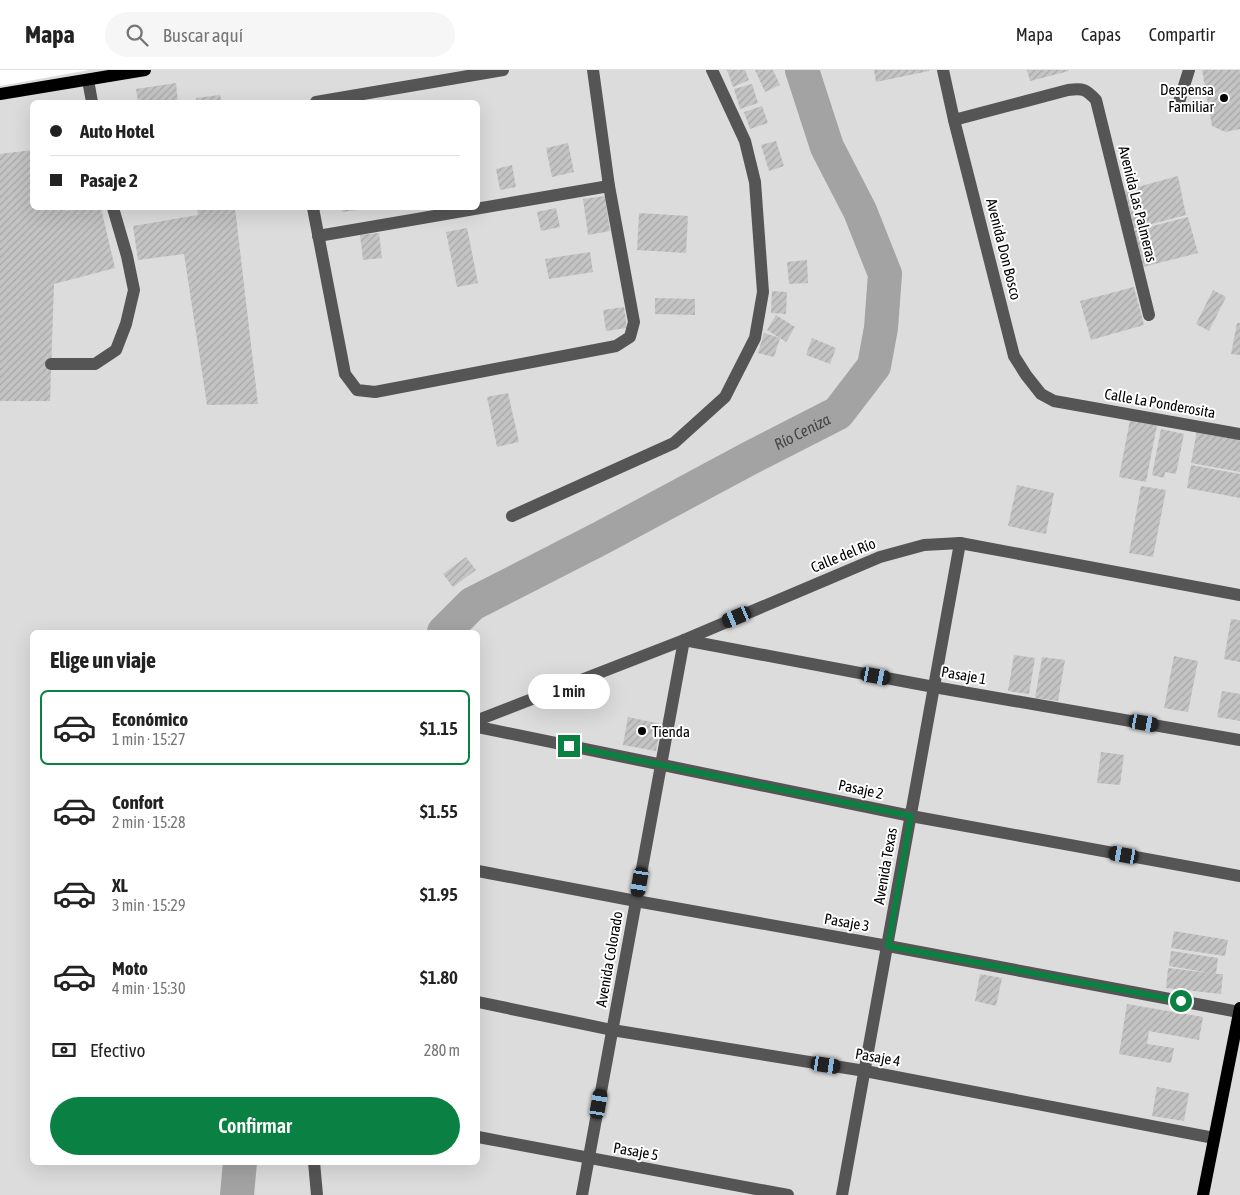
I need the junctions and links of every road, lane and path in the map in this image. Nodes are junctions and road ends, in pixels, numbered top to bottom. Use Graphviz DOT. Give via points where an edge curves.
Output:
graph roads {
  1 [pos="145,70"];
  2 [pos="503,70"];
  3 [pos="593,70"];
  4 [pos="712,70"];
  5 [pos="943,70"];
  6 [pos="1189,70"];
  7 [pos="88,80"];
  8 [pos="0,94"];
  9 [pos="92,100"];
  10 [pos="328,100"];
  11 [pos="1179,102"];
  12 [pos="954,120"];
  13 [pos="609,186"];
  14 [pos="480,208"];
  15 [pos="114,210"];
  16 [pos="313,210"];
  17 [pos="469,210"];
  18 [pos="318,236"];
  19 [pos="1149,316"];
  20 [pos="51,364"];
  21 [pos="1074,404"];
  22 [pos="1240,434"];
  23 [pos="512,516"];
  24 [pos="960,544"];
  25 [pos="1240,595"];
  26 [pos="684,640"];
  27 [pos="934,687"];
  28 [pos="480,719"];
  29 [pos="480,727"];
  30 [pos="1240,740"];
  31 [pos="661,764"];
  32 [pos="911,816"];
  33 [pos="480,871"];
  34 [pos="1240,876"];
  35 [pos="636,902"];
  36 [pos="888,946"];
  37 [pos="480,1002"];
  38 [pos="1240,1010"];
  39 [pos="612,1030"];
  40 [pos="865,1071"];
  41 [pos="480,1137"];
  42 [pos="1214,1138"];
  43 [pos="589,1159"];
  44 [pos="314,1165"];
  45 [pos="317,1195"];
  46 [pos="582,1195"];
  47 [pos="788,1195"];
  48 [pos="842,1195"];
  49 [pos="1203,1195"];
  1 -- 7 [label="main road"];
  2 -- 10 [label="street"];
  3 -- 13 [label="street"];
  4 -- 23 [label="street" via="745,142 755,182 763,292 755,338 725,397 674,443"];
  5 -- 12 [label="street, Avenida Don Bosco"];
  6 -- 11 [label="street"];
  7 -- 8 [label="main road"];
  7 -- 9 [label="street"];
  12 -- 19 [label="street, Avenida Las Palmeras" via="1068,90 1088,90 1096,100"];
  12 -- 21 [label="street, Avenida Don Bosco" via="1014,356 1041,394 1054,401"];
  13 -- 14 [label="street"];
  13 -- 18 [label="street" via="634,322 630,337 616,346 375,392 357,390 345,374"];
  15 -- 20 [label="street" via="134,290 116,350 95,364"];
  16 -- 18 [label="street"];
  17 -- 18 [label="street"];
  21 -- 22 [label="street, Calle La Ponderosita"];
  24 -- 25 [label="street, Calle del Río"];
  24 -- 26 [label="street, Calle del Río" via="924,545 880,557"];
  24 -- 27 [label="street, Avenida Texas"];
  26 -- 27 [label="street, Pasaje 1"];
  26 -- 28 [label="street, Calle del Río"];
  26 -- 31 [label="street, Avenida Colorado"];
  27 -- 30 [label="street, Pasaje 1"];
  27 -- 32 [label="street, Avenida Texas"];
  29 -- 31 [label="street, Pasaje 2"];
  31 -- 32 [label="street, Pasaje 2"];
  31 -- 35 [label="street, Avenida Colorado"];
  32 -- 34 [label="street, Pasaje 2"];
  32 -- 36 [label="street, Avenida Texas"];
  33 -- 35 [label="street, Pasaje 3"];
  35 -- 36 [label="street, Pasaje 3"];
  35 -- 39 [label="street, Avenida Colorado"];
  36 -- 38 [label="street, Pasaje 3"];
  36 -- 40 [label="street, Avenida Texas"];
  37 -- 39 [label="street, Pasaje 4"];
  38 -- 42 [label="main road"];
  39 -- 40 [label="street, Pasaje 4"];
  39 -- 43 [label="street, Avenida Colorado"];
  40 -- 42 [label="street, Pasaje 4"];
  40 -- 48 [label="street, Avenida Texas"];
  41 -- 43 [label="street, Pasaje 5"];
  42 -- 49 [label="main road"];
  43 -- 46 [label="street, Avenida Colorado"];
  43 -- 47 [label="street, Pasaje 5"];
  44 -- 45 [label="street"];
}
